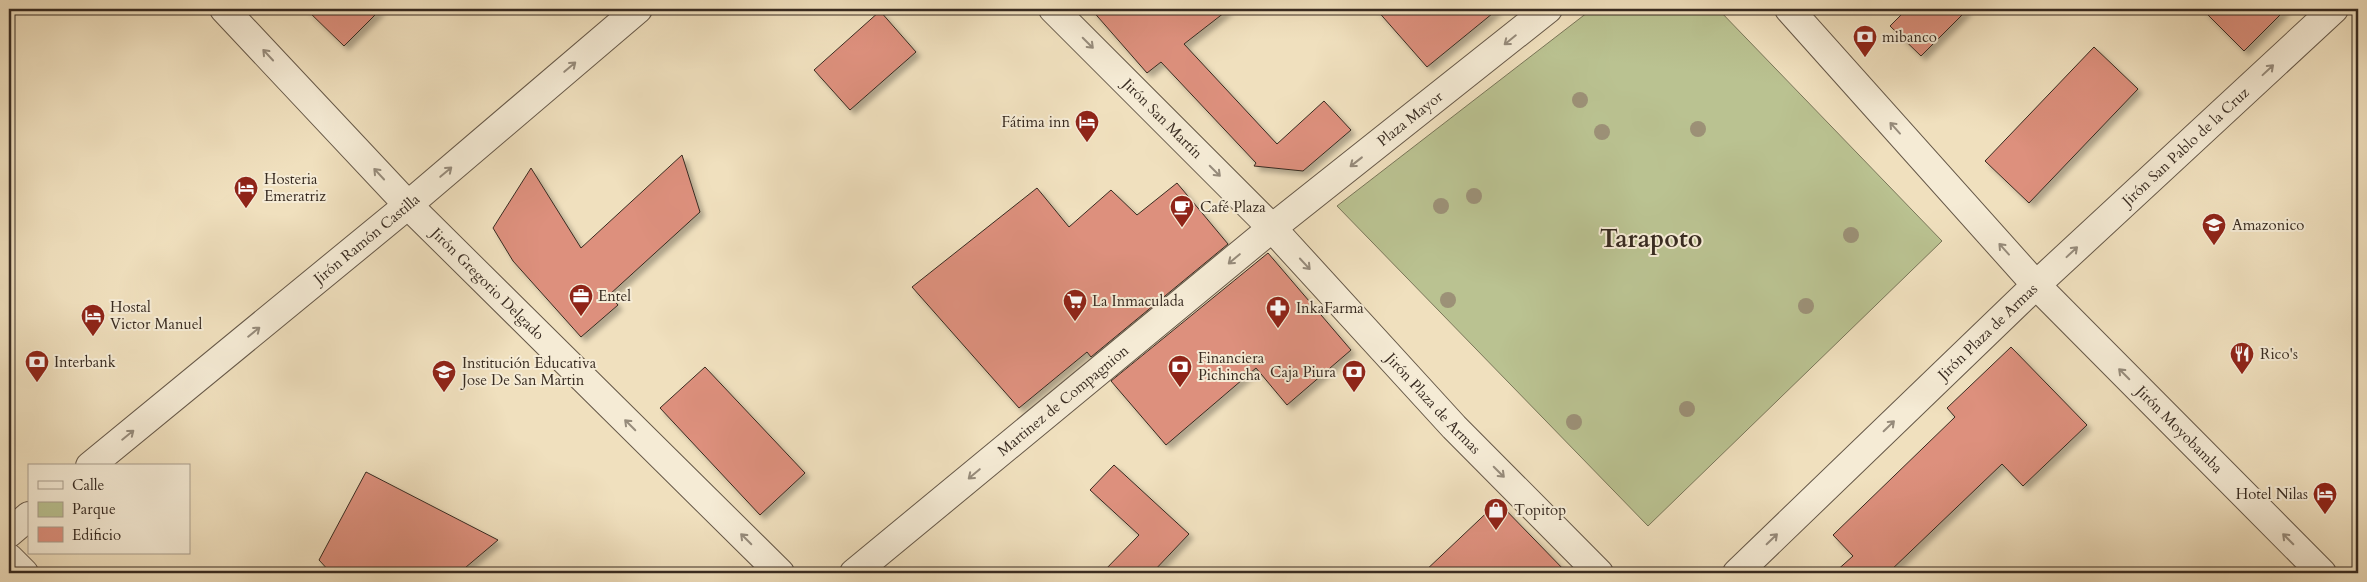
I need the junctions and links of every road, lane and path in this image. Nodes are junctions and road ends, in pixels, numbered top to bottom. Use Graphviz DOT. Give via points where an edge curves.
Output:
graph roads {
  1 [pos="224,9"];
  2 [pos="638,9"];
  3 [pos="1054,9"];
  4 [pos="1548,9"];
  5 [pos="1790,9"];
  6 [pos="2334,9"];
  7 [pos="408,205"];
  8 [pos="1272,228"];
  9 [pos="2036,285"];
  10 [pos="92,464"];
  11 [pos="28,517"];
  12 [pos="9,533"];
  13 [pos="9,558"];
  14 [pos="24,573"];
  15 [pos="780,573"];
  16 [pos="854,573"];
  17 [pos="1599,573"];
  18 [pos="1737,573"];
  19 [pos="2322,573"];
  7 -- 1 [label="street, Jirón Gregorio Delgado, one-way"];
  7 -- 2 [label="street, Jirón Ramón Castilla, one-way"];
  3 -- 8 [label="street, Jirón San Martín, one-way"];
  4 -- 8 [label="street, Plaza Mayor, one-way"];
  9 -- 5 [label="street, Jirón Plaza de Armas, one-way"];
  9 -- 6 [label="street, Jirón San Pablo de la Cruz, one-way"];
  10 -- 7 [label="street, Jirón Ramón Castilla, one-way"];
  15 -- 7 [label="street, Jirón Gregorio Delgado, one-way"];
  8 -- 16 [label="street, Martinez de Compagnion, one-way"];
  8 -- 17 [label="street, Jirón Plaza de Armas, one-way" via="1454,427"];
  18 -- 9 [label="street, Jirón Plaza de Armas, one-way"];
  19 -- 9 [label="street, Jirón Moyobamba, one-way"];
  11 -- 12 [label="street"];
  13 -- 14 [label="street"];
}
